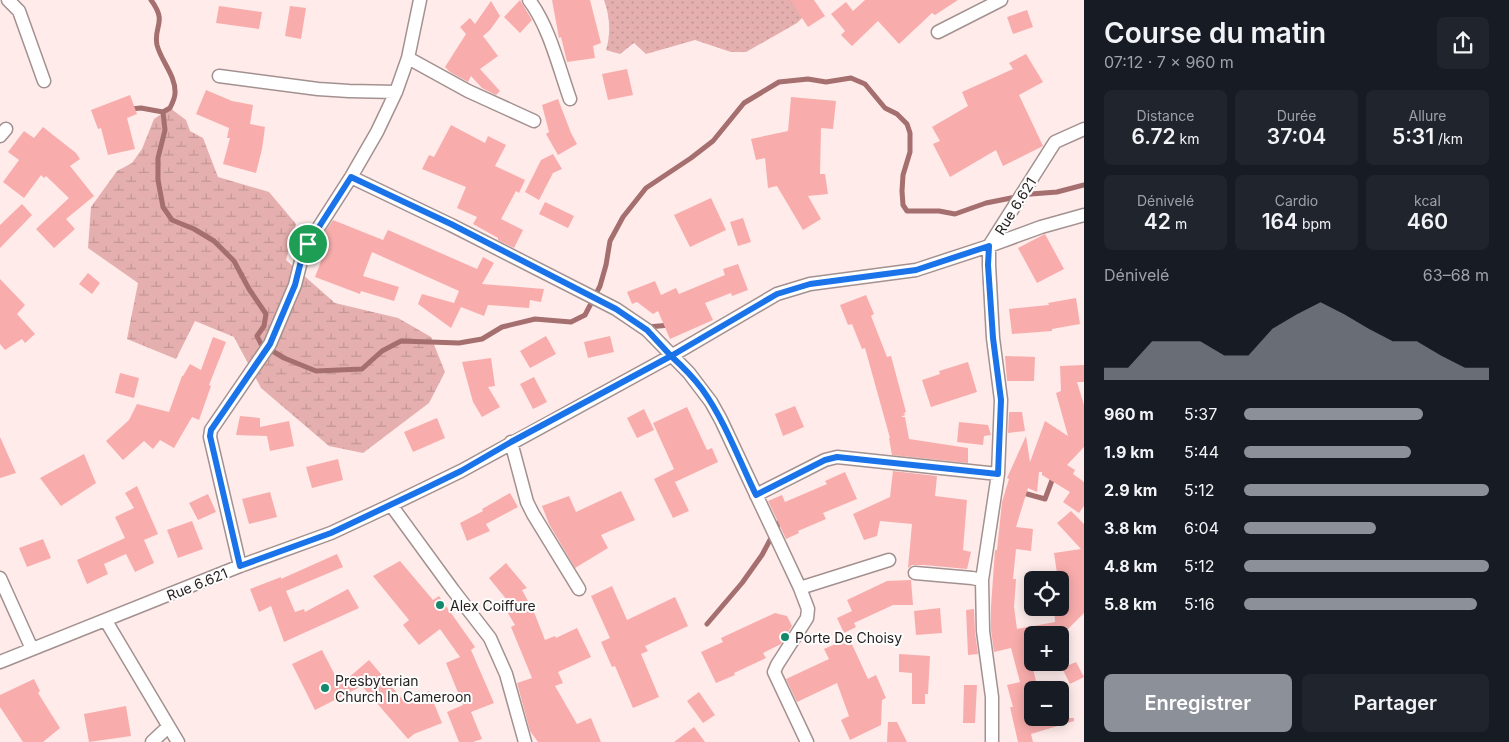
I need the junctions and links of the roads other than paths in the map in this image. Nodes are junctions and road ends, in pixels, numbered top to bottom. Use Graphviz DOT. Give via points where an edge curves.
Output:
graph roads {
  1 [pos="8,0"];
  2 [pos="420,0"];
  3 [pos="530,0"];
  4 [pos="1001,0"];
  5 [pos="938,32"];
  6 [pos="408,58"];
  7 [pos="219,76"];
  8 [pos="44,82"];
  9 [pos="396,92"];
  10 [pos="570,99"];
  11 [pos="534,121"];
  12 [pos="1084,129"];
  13 [pos="351,177"];
  14 [pos="1084,215"];
  15 [pos="989,246"];
  16 [pos="671,356"];
  17 [pos="511,442"];
  18 [pos="998,474"];
  19 [pos="756,495"];
  20 [pos="391,505"];
  21 [pos="888,560"];
  22 [pos="240,566"];
  23 [pos="915,573"];
  24 [pos="0,578"];
  25 [pos="982,580"];
  26 [pos="800,588"];
  27 [pos="579,590"];
  28 [pos="106,621"];
  29 [pos="32,649"];
  30 [pos="0,662"];
  31 [pos="168,727"];
  32 [pos="152,742"];
  33 [pos="178,742"];
  34 [pos="525,742"];
  35 [pos="807,742"];
  36 [pos="992,742"];
  1 -- 8 [label="street" via="19,12"];
  2 -- 6 [label="street"];
  3 -- 10 [label="street" via="549,40"];
  4 -- 5 [label="street"];
  6 -- 9 [label="street"];
  6 -- 11 [label="street" via="468,91"];
  7 -- 9 [label="street" via="326,89"];
  9 -- 13 [label="street"];
  12 -- 15 [label="street, Rue 6.621" via="1055,142"];
  13 -- 16 [label="street" via="451,224 616,309 647,330"];
  13 -- 22 [label="street" via="308,244 270,344 211,430"];
  14 -- 15 [label="street"];
  15 -- 16 [label="street, Rue 6.621" via="916,270 810,284 777,294"];
  15 -- 18 [label="street" via="993,338 1001,400"];
  16 -- 17 [label="street, Rue 6.621"];
  16 -- 19 [label="street" via="711,402"];
  17 -- 20 [label="street, Rue 6.621"];
  17 -- 27 [label="street" via="530,508"];
  18 -- 19 [label="street" via="837,457"];
  18 -- 25 [label="street"];
  19 -- 26 [label="street"];
  20 -- 22 [label="street, Rue 6.621" via="331,533"];
  20 -- 34 [label="street" via="490,638 506,674"];
  21 -- 26 [label="street"];
  22 -- 28 [label="street, Rue 6.621"];
  23 -- 25 [label="street"];
  24 -- 29 [label="street"];
  25 -- 36 [label="street" via="983,631 992,697"];
  26 -- 35 [label="street" via="808,610 807,618 774,672"];
  28 -- 29 [label="street, Rue 6.621"];
  28 -- 31 [label="street"];
  29 -- 30 [label="street, Rue 6.621"];
  31 -- 32 [label="street"];
  31 -- 33 [label="street"];
}
